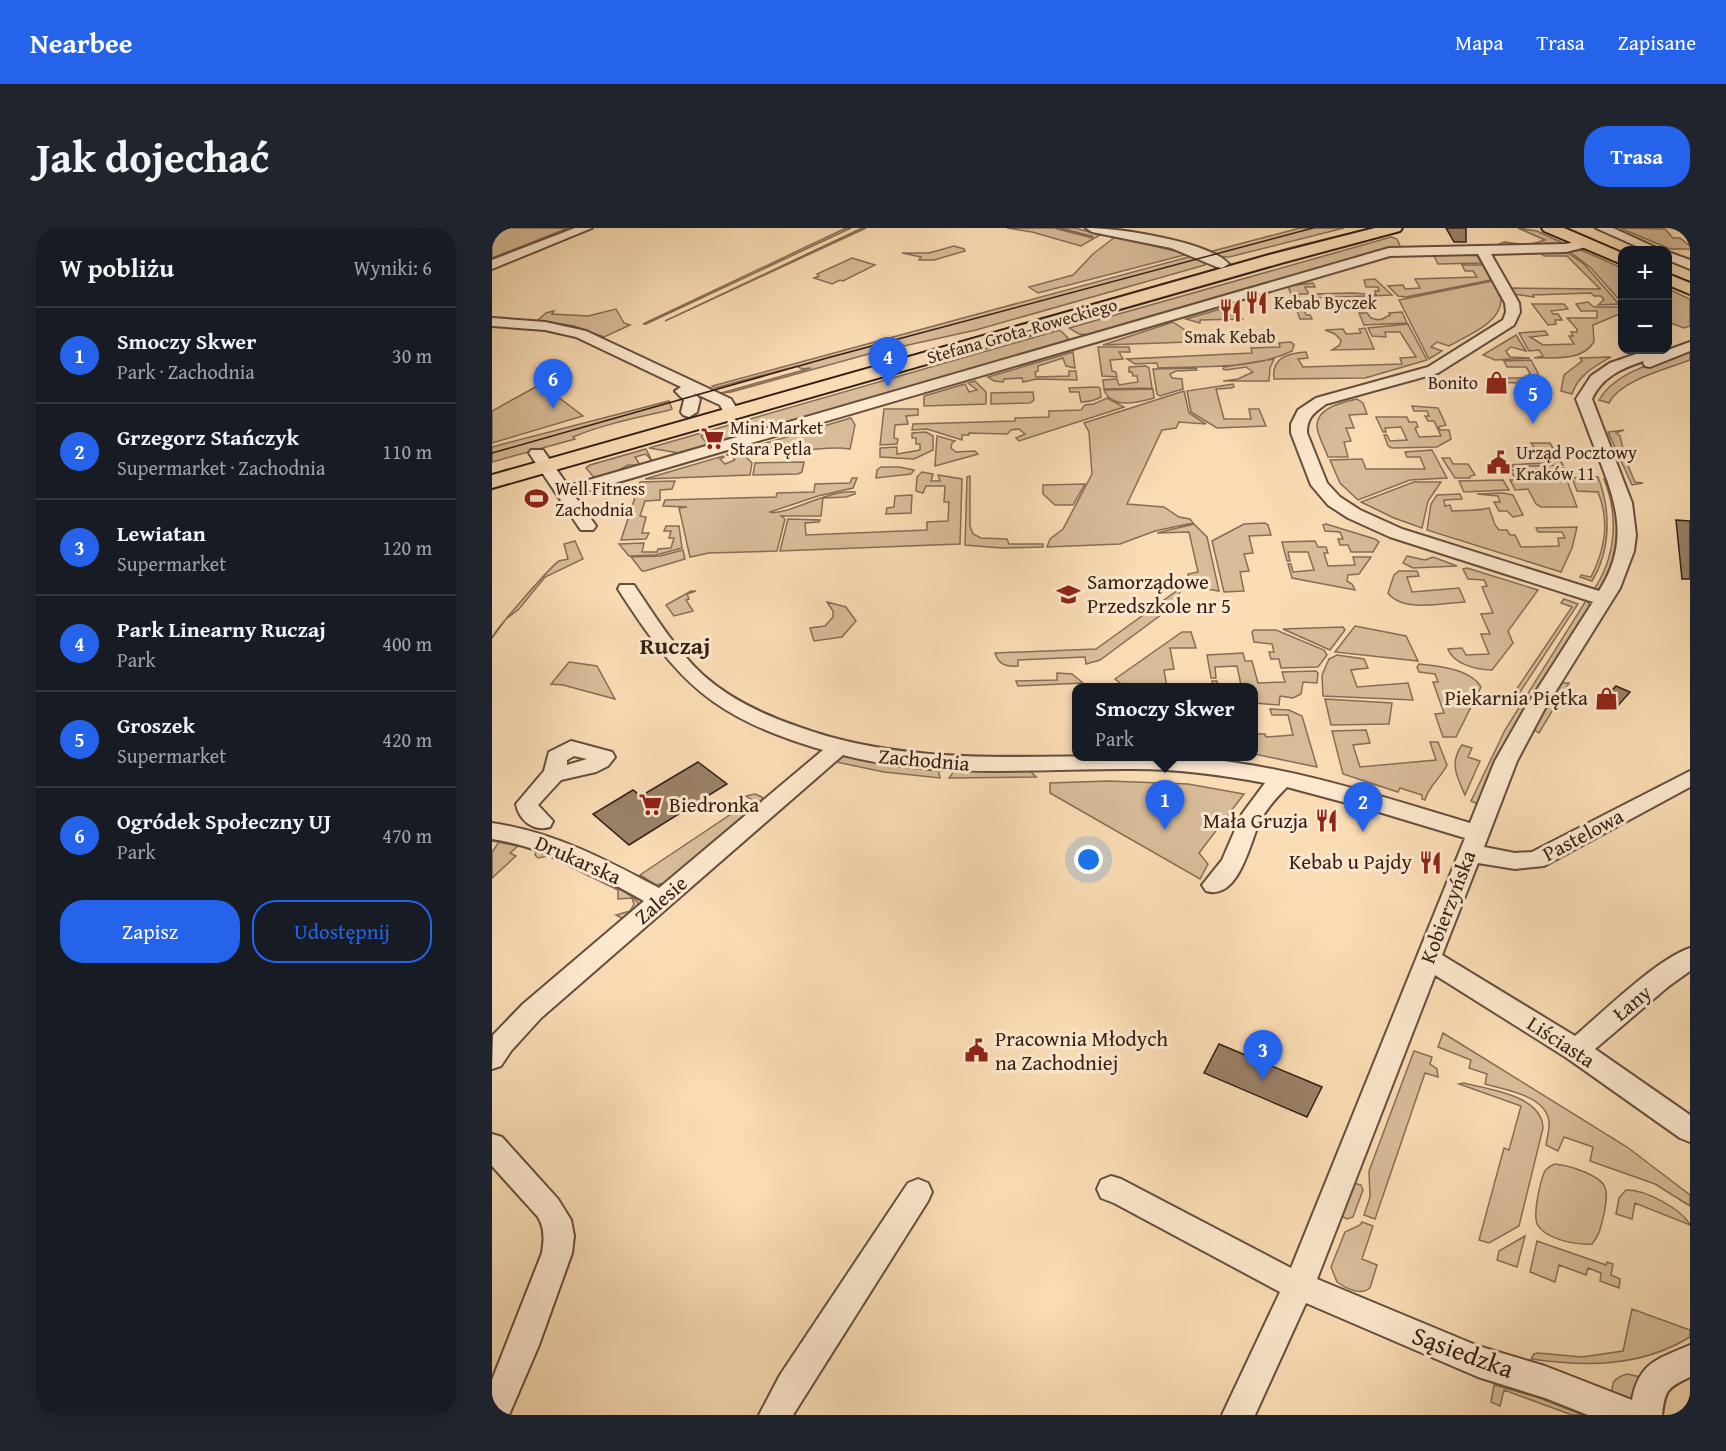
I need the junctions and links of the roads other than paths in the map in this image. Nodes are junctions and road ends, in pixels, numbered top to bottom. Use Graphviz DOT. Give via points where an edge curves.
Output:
graph roads {
  1 [pos="586,228"];
  2 [pos="1092,228"];
  3 [pos="1358,228"];
  4 [pos="1394,228"];
  5 [pos="1550,228"];
  6 [pos="1569,228"];
  7 [pos="1608,229"];
  8 [pos="1585,243"];
  9 [pos="1646,246"];
  10 [pos="1482,249"];
  11 [pos="1618,249"];
  12 [pos="1618,257"];
  13 [pos="1672,258"];
  14 [pos="1222,264"];
  15 [pos="492,265"];
  16 [pos="1690,265"];
  17 [pos="1672,272"];
  18 [pos="1690,280"];
  19 [pos="1672,281"];
  20 [pos="1690,289"];
  21 [pos="1062,320"];
  22 [pos="492,322"];
  23 [pos="1690,337"];
  24 [pos="1082,341"];
  25 [pos="1672,345"];
  26 [pos="1690,346"];
  27 [pos="1651,354"];
  28 [pos="632,358"];
  29 [pos="683,391"];
  30 [pos="724,407"];
  31 [pos="1588,409"];
  32 [pos="689,412"];
  33 [pos="542,460"];
  34 [pos="492,466"];
  35 [pos="492,482"];
  36 [pos="565,492"];
  37 [pos="587,526"];
  38 [pos="627,589"];
  39 [pos="1604,600"];
  40 [pos="838,748"];
  41 [pos="555,773"];
  42 [pos="1283,778"];
  43 [pos="1690,778"];
  44 [pos="540,823"];
  45 [pos="492,831"];
  46 [pos="1472,843"];
  47 [pos="1214,885"];
  48 [pos="661,900"];
  49 [pos="1428,958"];
  50 [pos="1690,958"];
  51 [pos="1576,1050"];
  52 [pos="492,1058"];
  53 [pos="1690,1130"];
  54 [pos="492,1146"];
  55 [pos="1111,1189"];
  56 [pos="918,1192"];
  57 [pos="1299,1286"];
  58 [pos="1690,1361"];
  59 [pos="493,1415"];
  60 [pos="775,1415"];
  61 [pos="1238,1415"];
  62 [pos="1629,1415"];
  63 [pos="1646,1415"];
  1 -- 15 [label="street"];
  2 -- 14 [label="street" via="1167,244"];
  3 -- 14 [label="main road, Stefana Grota-Roweckiego"];
  4 -- 21 [label="main road, Stefana Grota-Roweckiego"];
  5 -- 8 [label="main road"];
  6 -- 11 [label="main road"];
  7 -- 9 [label="street"];
  8 -- 10 [label="street" via="1566,248"];
  8 -- 12 [label="main road"];
  10 -- 24 [label="street" via="1389,252"];
  10 -- 39 [label="street" via="1512,303 1514,312 1509,322 1432,370 1313,405 1304,413 1299,427 1312,472 1334,501 1373,524"];
  13 -- 16 [label="street"];
  14 -- 30 [label="main road, Stefana Grota-Roweckiego"];
  17 -- 18 [label="main road"];
  19 -- 20 [label="main road"];
  21 -- 24 [label="street" via="1064,328"];
  21 -- 30 [label="main road, Stefana Grota-Roweckiego"];
  22 -- 28 [label="street" via="567,330"];
  23 -- 25 [label="street"];
  24 -- 36 [label="street"];
  26 -- 31 [label="street" via="1612,380"];
  27 -- 31 [label="street" via="1599,376 1585,396"];
  28 -- 29 [label="street"];
  28 -- 30 [label="street"];
  29 -- 30 [label="street"];
  29 -- 32 [label="street" via="692,399"];
  30 -- 32 [label="main road, Stefana Grota-Roweckiego"];
  30 -- 33 [label="main road, Stefana Grota-Roweckiego"];
  31 -- 39 [label="street, Kobierzyńska" via="1623,496 1628,523 1622,567"];
  32 -- 33 [label="main road, Stefana Grota-Roweckiego"];
  33 -- 34 [label="main road"];
  33 -- 35 [label="main road"];
  33 -- 36 [label="street"];
  36 -- 37 [label="street"];
  38 -- 40 [label="street, Zachodnia" via="658,635 697,681 757,721"];
  39 -- 46 [label="street, Kobierzyńska" via="1519,736"];
  40 -- 42 [label="street, Zachodnia" via="943,764 1146,761 1219,767"];
  40 -- 48 [label="street, Zalesie"];
  41 -- 44 [label="street" via="527,804 529,813"];
  42 -- 46 [label="street, Zachodnia"];
  42 -- 47 [label="street" via="1246,826 1237,858"];
  43 -- 46 [label="street, Pastelowa" via="1536,860 1515,861"];
  44 -- 45 [label="street, Drukarska"];
  44 -- 48 [label="street, Drukarska" via="597,866"];
  46 -- 49 [label="street, Kobierzyńska"];
  48 -- 52 [label="street, Zalesie" via="522,1020"];
  49 -- 51 [label="street, Liściasta"];
  49 -- 57 [label="street, Kobierzyńska"];
  50 -- 51 [label="street, Łany"];
  51 -- 53 [label="street, Liściasta"];
  54 -- 59 [label="street" via="548,1208 556,1220 559,1236 557,1253"];
  55 -- 57 [label="street, Sąsiedzka"];
  56 -- 60 [label="street"];
  57 -- 61 [label="street, Kobierzyńska"];
  57 -- 62 [label="street, Sąsiedzka" via="1478,1361"];
  58 -- 63 [label="street" via="1655,1377"];
}
